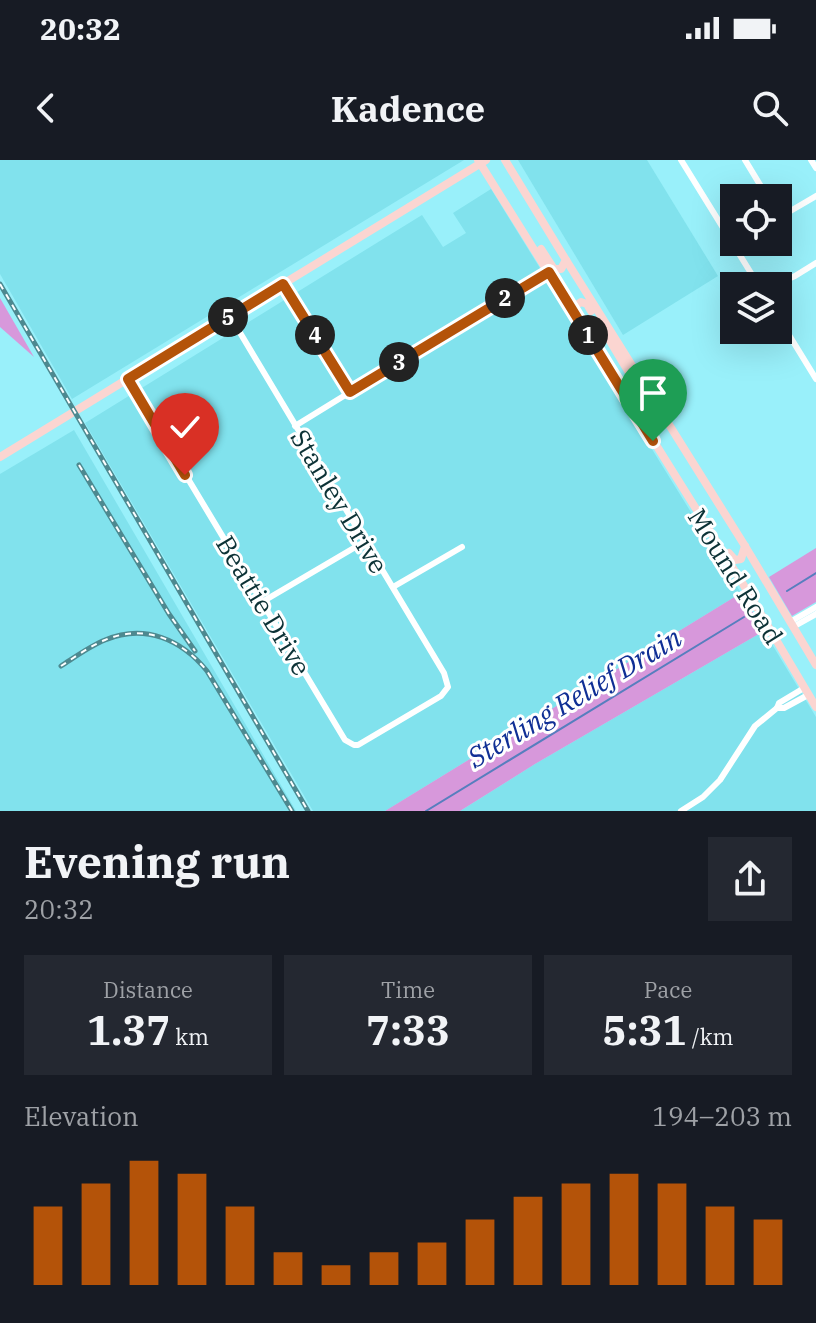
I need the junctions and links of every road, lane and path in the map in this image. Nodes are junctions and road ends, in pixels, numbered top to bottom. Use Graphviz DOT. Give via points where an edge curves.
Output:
graph roads {
  1 [pos="505,160"];
  2 [pos="681,160"];
  3 [pos="745,160"];
  4 [pos="811,160"];
  5 [pos="482,161"];
  6 [pos="816,168"];
  7 [pos="492,181"];
  8 [pos="760,184"];
  9 [pos="816,196"];
  10 [pos="792,210"];
  11 [pos="566,260"];
  12 [pos="813,264"];
  13 [pos="549,272"];
  14 [pos="750,272"];
  15 [pos="816,275"];
  16 [pos="792,277"];
  17 [pos="283,284"];
  18 [pos="574,314"];
  19 [pos="230,316"];
  20 [pos="792,340"];
  21 [pos="128,379"];
  22 [pos="816,379"];
  23 [pos="644,385"];
  24 [pos="349,393"];
  25 [pos="295,426"];
  26 [pos="0,457"];
  27 [pos="689,499"];
  28 [pos="364,542"];
  29 [pos="745,546"];
  30 [pos="462,547"];
  31 [pos="393,587"];
  32 [pos="262,602"];
  33 [pos="816,607"];
  34 [pos="816,614"];
  35 [pos="791,624"];
  36 [pos="781,648"];
  37 [pos="816,665"];
  38 [pos="816,675"];
  39 [pos="806,691"];
  40 [pos="816,707"];
  41 [pos="354,745"];
  42 [pos="681,811"];
  1 -- 11 [label="main road, Mound Road"];
  2 -- 14 [label="street"];
  3 -- 8 [label="street"];
  4 -- 6 [label="street"];
  5 -- 7 [label="main road, Mound Road"];
  5 -- 17 [label="main road"];
  7 -- 11 [label="main road" via="504,191 554,269 561,269"];
  7 -- 13 [label="main road, Mound Road"];
  9 -- 10 [label="street"];
  11 -- 23 [label="main road, Mound Road"];
  12 -- 15 [label="street"];
  12 -- 16 [label="street"];
  13 -- 18 [label="main road, Mound Road"];
  13 -- 24 [label="street"];
  17 -- 19 [label="main road"];
  17 -- 24 [label="street"];
  18 -- 23 [label="main road" via="576,304 587,304 634,381"];
  18 -- 27 [label="main road, Mound Road"];
  19 -- 21 [label="main road"];
  19 -- 25 [label="street, Stanley Drive"];
  20 -- 22 [label="street"];
  21 -- 26 [label="main road"];
  21 -- 32 [label="street, Beattie Drive"];
  23 -- 29 [label="main road, Mound Road"];
  24 -- 25 [label="street"];
  25 -- 28 [label="street, Stanley Drive"];
  27 -- 29 [label="main road" via="697,502 732,559 743,557"];
  27 -- 36 [label="main road, Mound Road"];
  28 -- 31 [label="street, Stanley Drive"];
  28 -- 32 [label="street"];
  29 -- 35 [label="main road, Mound Road"];
  30 -- 31 [label="street"];
  31 -- 41 [label="street, Stanley Drive" via="448,687"];
  32 -- 41 [label="street, Beattie Drive" via="342,736"];
  33 -- 35 [label="street"];
  34 -- 35 [label="street"];
  35 -- 37 [label="main road, Mound Road"];
  36 -- 38 [label="main road" via="787,636 795,640"];
  36 -- 39 [label="main road, Mound Road"];
  39 -- 40 [label="main road, Mound Road"];
  39 -- 42 [label="street" via="779,703 755,726 714,787"];
}
